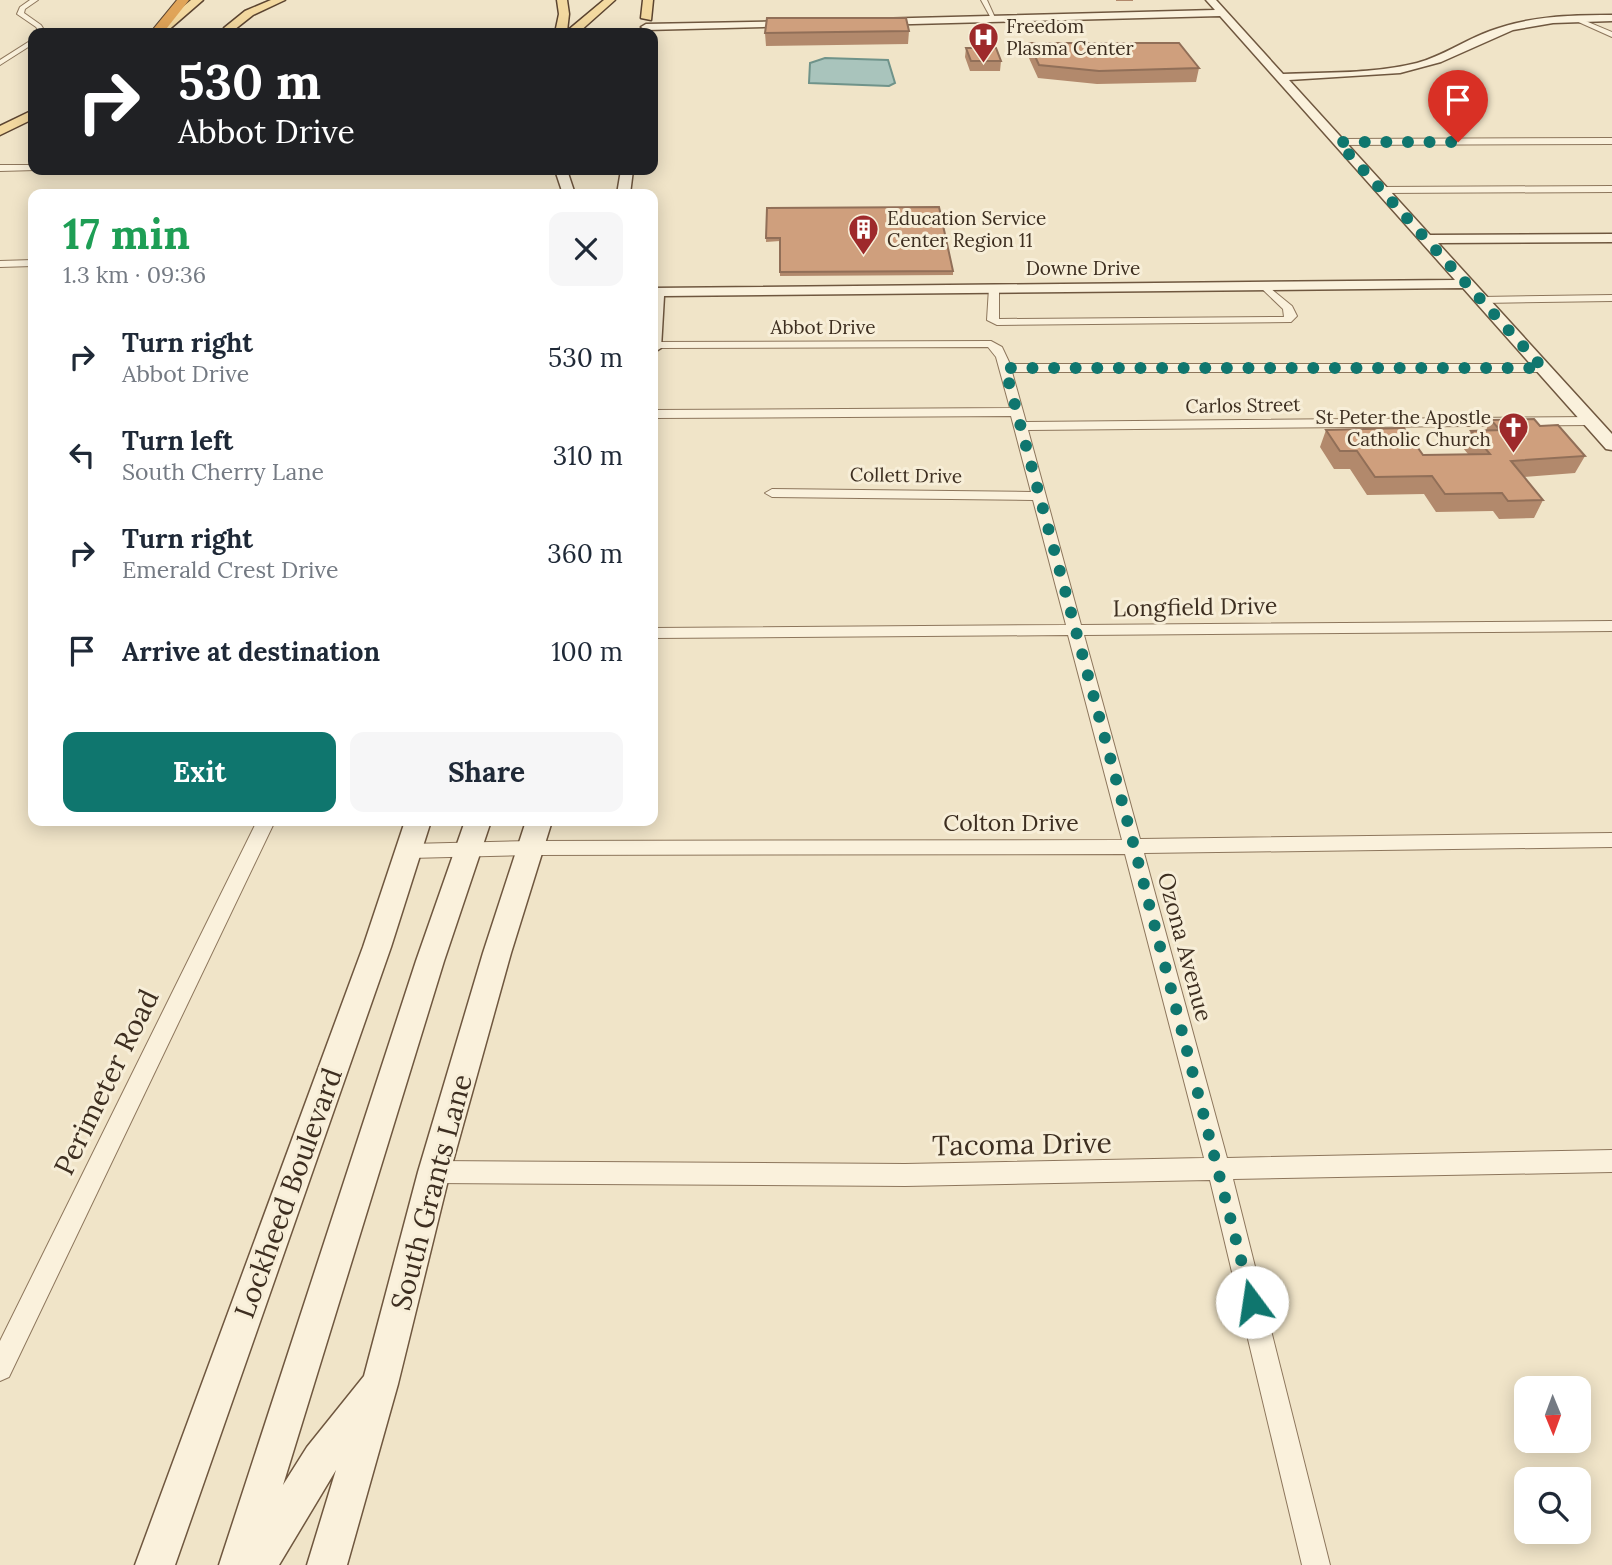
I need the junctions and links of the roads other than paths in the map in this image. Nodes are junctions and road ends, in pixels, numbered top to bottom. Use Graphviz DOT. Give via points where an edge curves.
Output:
graph roads {
  1 [pos="35,0"];
  2 [pos="183,0"];
  3 [pos="198,0"];
  4 [pos="280,0"];
  5 [pos="562,0"];
  6 [pos="610,0"];
  7 [pos="648,0"];
  8 [pos="654,0"];
  9 [pos="984,0"];
  10 [pos="1211,0"];
  11 [pos="237,6"];
  12 [pos="1223,13"];
  13 [pos="1612,18"];
  14 [pos="994,19"];
  15 [pos="1576,19"];
  16 [pos="860,23"];
  17 [pos="1612,23"];
  18 [pos="806,24"];
  19 [pos="1587,24"];
  20 [pos="646,26"];
  21 [pos="40,28"];
  22 [pos="161,28"];
  23 [pos="163,28"];
  24 [pos="229,28"];
  25 [pos="230,28"];
  26 [pos="562,28"];
  27 [pos="577,28"];
  28 [pos="1612,35"];
  29 [pos="28,45"];
  30 [pos="18,52"];
  31 [pos="28,52"];
  32 [pos="0,63"];
  33 [pos="1281,80"];
  34 [pos="28,117"];
  35 [pos="0,131"];
  36 [pos="1612,141"];
  37 [pos="1338,142"];
  38 [pos="0,168"];
  39 [pos="28,168"];
  40 [pos="1612,189"];
  41 [pos="1381,190"];
  42 [pos="1612,238"];
  43 [pos="1426,239"];
  44 [pos="28,263"];
  45 [pos="0,264"];
  46 [pos="1468,284"];
  47 [pos="1264,286"];
  48 [pos="994,288"];
  49 [pos="658,290"];
  50 [pos="1612,298"];
  51 [pos="1482,300"];
  52 [pos="994,345"];
  53 [pos="658,347"];
  54 [pos="1005,368"];
  55 [pos="1543,368"];
  56 [pos="658,414"];
  57 [pos="1019,419"];
  58 [pos="1591,421"];
  59 [pos="1612,444"];
  60 [pos="772,493"];
  61 [pos="1040,496"];
  62 [pos="1612,626"];
  63 [pos="1076,630"];
  64 [pos="658,634"];
  65 [pos="264,826"];
  66 [pos="476,826"];
  67 [pos="535,834"];
  68 [pos="414,836"];
  69 [pos="1612,840"];
  70 [pos="1134,846"];
  71 [pos="468,852"];
  72 [pos="1612,1161"];
  73 [pos="1219,1170"];
  74 [pos="434,1172"];
  75 [pos="0,1368"];
  76 [pos="380,1384"];
  77 [pos="155,1565"];
  78 [pos="239,1565"];
  79 [pos="257,1565"];
  80 [pos="327,1565"];
  81 [pos="1316,1565"];
  1 -- 21 [label="street" via="20,14"];
  2 -- 22 [label="highway"];
  3 -- 23 [label="main road"];
  4 -- 25 [label="main road" via="248,13"];
  5 -- 26 [label="main road"];
  6 -- 27 [label="main road"];
  7 -- 20 [label="main road"];
  8 -- 20 [label="street"];
  9 -- 14 [label="street"];
  10 -- 12 [label="street"];
  11 -- 24 [label="main road"];
  12 -- 14 [label="street"];
  12 -- 33 [label="street"];
  13 -- 15 [label="street"];
  14 -- 16 [label="street"];
  15 -- 19 [label="street"];
  15 -- 33 [label="street" via="1504,29 1420,66"];
  17 -- 19 [label="street"];
  18 -- 20 [label="street"];
  19 -- 28 [label="street"];
  19 -- 33 [label="street" via="1513,37 1427,73 1366,82"];
  29 -- 30 [label="street"];
  30 -- 31 [label="street"];
  30 -- 32 [label="street"];
  33 -- 37 [label="street"];
  34 -- 35 [label="main road"];
  36 -- 37 [label="street"];
  37 -- 41 [label="street"];
  38 -- 39 [label="street"];
  40 -- 41 [label="street"];
  41 -- 43 [label="street"];
  42 -- 43 [label="street"];
  43 -- 46 [label="street"];
  44 -- 45 [label="street"];
  46 -- 47 [label="street, Downe Drive"];
  46 -- 51 [label="street"];
  47 -- 48 [label="street, Downe Drive"];
  47 -- 48 [label="street" via="1288,308 1291,316 1287,320 1018,323 993,320"];
  48 -- 49 [label="street, Downe Drive"];
  50 -- 51 [label="street"];
  51 -- 55 [label="street"];
  52 -- 53 [label="street, Abbot Drive"];
  52 -- 54 [label="street, Ozona Avenue"];
  54 -- 55 [label="street"];
  54 -- 57 [label="street, Ozona Avenue"];
  55 -- 58 [label="street"];
  56 -- 57 [label="street, Carlos Street"];
  57 -- 58 [label="street, Carlos Street"];
  57 -- 61 [label="street, Ozona Avenue"];
  58 -- 59 [label="street"];
  60 -- 61 [label="street, Collett Drive"];
  61 -- 63 [label="street, Ozona Avenue"];
  62 -- 63 [label="street, Longfield Drive"];
  63 -- 64 [label="street, Longfield Drive"];
  63 -- 70 [label="street, Ozona Avenue"];
  65 -- 75 [label="street, Perimeter Road"];
  66 -- 71 [label="street"];
  67 -- 70 [label="street, Colton Drive"];
  67 -- 71 [label="street, Colton Drive"];
  67 -- 74 [label="street, South Grants Lane"];
  68 -- 71 [label="street, Colton Drive"];
  68 -- 77 [label="street, Lockheed Boulevard"];
  69 -- 70 [label="street, Colton Drive"];
  70 -- 73 [label="street, Ozona Avenue"];
  71 -- 78 [label="street"];
  72 -- 73 [label="street, Tacoma Drive"];
  73 -- 74 [label="street, Tacoma Drive" via="905,1175"];
  73 -- 81 [label="street, Ozona Avenue"];
  74 -- 76 [label="street, South Grants Lane"];
  76 -- 79 [label="street" via="320,1460"];
  76 -- 80 [label="street, South Grants Lane"];
}
